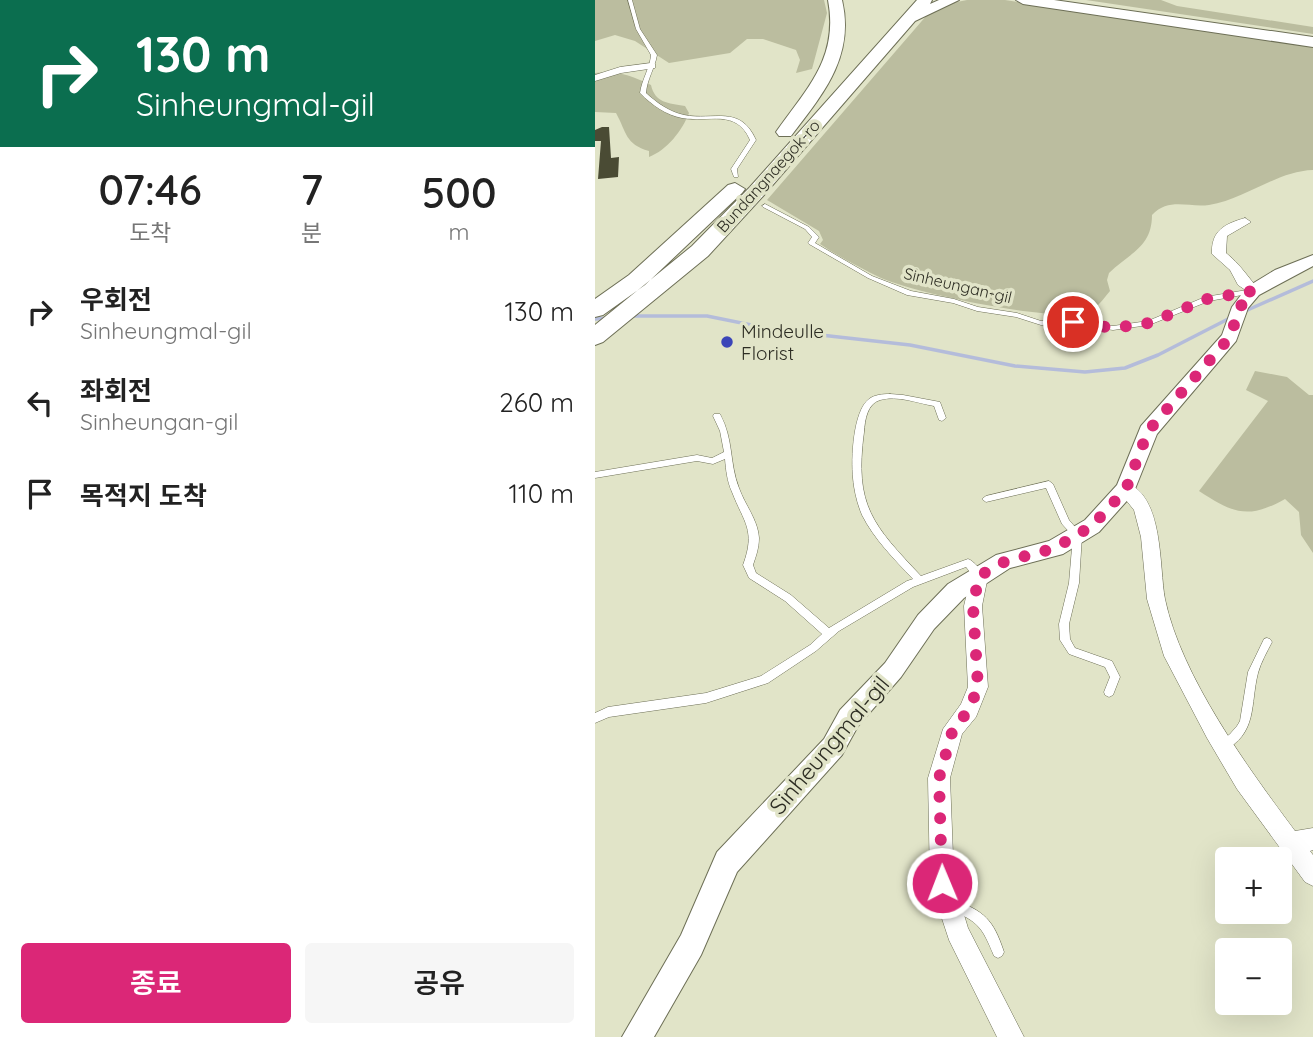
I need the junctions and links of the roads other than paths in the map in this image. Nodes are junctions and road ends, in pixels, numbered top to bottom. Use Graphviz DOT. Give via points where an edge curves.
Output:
graph roads {
  1 [pos="630,0"];
  2 [pos="835,0"];
  3 [pos="925,0"];
  4 [pos="952,0"];
  5 [pos="1023,0"];
  6 [pos="1060,0"];
  7 [pos="910,8"];
  8 [pos="1224,26"];
  9 [pos="1313,39"];
  10 [pos="652,66"];
  11 [pos="595,78"];
  12 [pos="755,170"];
  13 [pos="736,176"];
  14 [pos="765,206"];
  15 [pos="1245,222"];
  16 [pos="1313,260"];
  17 [pos="1253,291"];
  18 [pos="612,315"];
  19 [pos="595,337"];
  20 [pos="717,416"];
  21 [pos="942,418"];
  22 [pos="728,454"];
  23 [pos="595,475"];
  24 [pos="1126,489"];
  25 [pos="986,499"];
  26 [pos="1078,535"];
  27 [pos="979,576"];
  28 [pos="921,581"];
  29 [pos="829,634"];
  30 [pos="1267,642"];
  31 [pos="1109,692"];
  32 [pos="595,718"];
  33 [pos="1223,746"];
  34 [pos="1302,841"];
  35 [pos="1313,874"];
  36 [pos="948,903"];
  37 [pos="998,952"];
  38 [pos="637,1037"];
  39 [pos="1011,1037"];
  1 -- 10 [label="lane" via="638,29 654,55"];
  2 -- 12 [label="highway" via="840,19 828,70"];
  3 -- 7 [label="highway, Bundangnaegok-ro"];
  4 -- 7 [label="highway"];
  5 -- 8 [label="highway"];
  6 -- 8 [label="highway"];
  7 -- 12 [label="highway, Bundangnaegok-ro"];
  7 -- 18 [label="highway, Bundangnaegok-ro" via="757,191 700,251"];
  8 -- 9 [label="highway"];
  10 -- 11 [label="street"];
  10 -- 13 [label="lane" via="643,89 650,101 677,115 730,117 750,133 753,140 734,169"];
  12 -- 18 [label="highway, Bundangnaegok-ro" via="637,281"];
  14 -- 17 [label="lane, Sinheungan-gil" via="807,228 815,237 811,243 870,277 909,293 1041,323 1113,328 1149,323 1207,299"];
  15 -- 17 [label="street" via="1221,234 1218,249"];
  16 -- 17 [label="street, Sinheungmal-gil"];
  17 -- 24 [label="street, Sinheungmal-gil" via="1240,307 1230,337 1148,431"];
  18 -- 19 [label="highway, Bundangnaegok-ro"];
  20 -- 22 [label="lane" via="725,429"];
  21 -- 28 [label="lane" via="937,404 882,397 868,403 861,414 856,452 857,487 871,523 881,541"];
  22 -- 23 [label="lane" via="713,461 698,458"];
  22 -- 29 [label="lane" via="733,482 753,530 753,555 748,565 752,575 788,598"];
  24 -- 26 [label="street, Sinheungmal-gil"];
  24 -- 33 [label="street" via="1142,508 1156,598 1171,650"];
  25 -- 26 [label="lane" via="1049,484 1065,522"];
  26 -- 27 [label="street, Sinheungmal-gil"];
  26 -- 31 [label="lane" via="1065,640 1072,650 1108,664 1115,677"];
  27 -- 28 [label="lane" via="968,563"];
  27 -- 36 [label="street" via="973,606 978,687 969,710 953,729 939,778 942,883"];
  27 -- 38 [label="street, Sinheungmal-gil" via="926,622 893,670 849,718 833,747 727,862 691,945"];
  28 -- 29 [label="lane"];
  29 -- 32 [label="lane" via="764,680 706,698 608,712"];
  30 -- 33 [label="lane" via="1253,673 1250,712 1237,737"];
  33 -- 34 [label="street" via="1245,782"];
  34 -- 35 [label="street"];
  36 -- 37 [label="lane" via="976,914 992,930"];
  36 -- 39 [label="street" via="972,965"];
}
